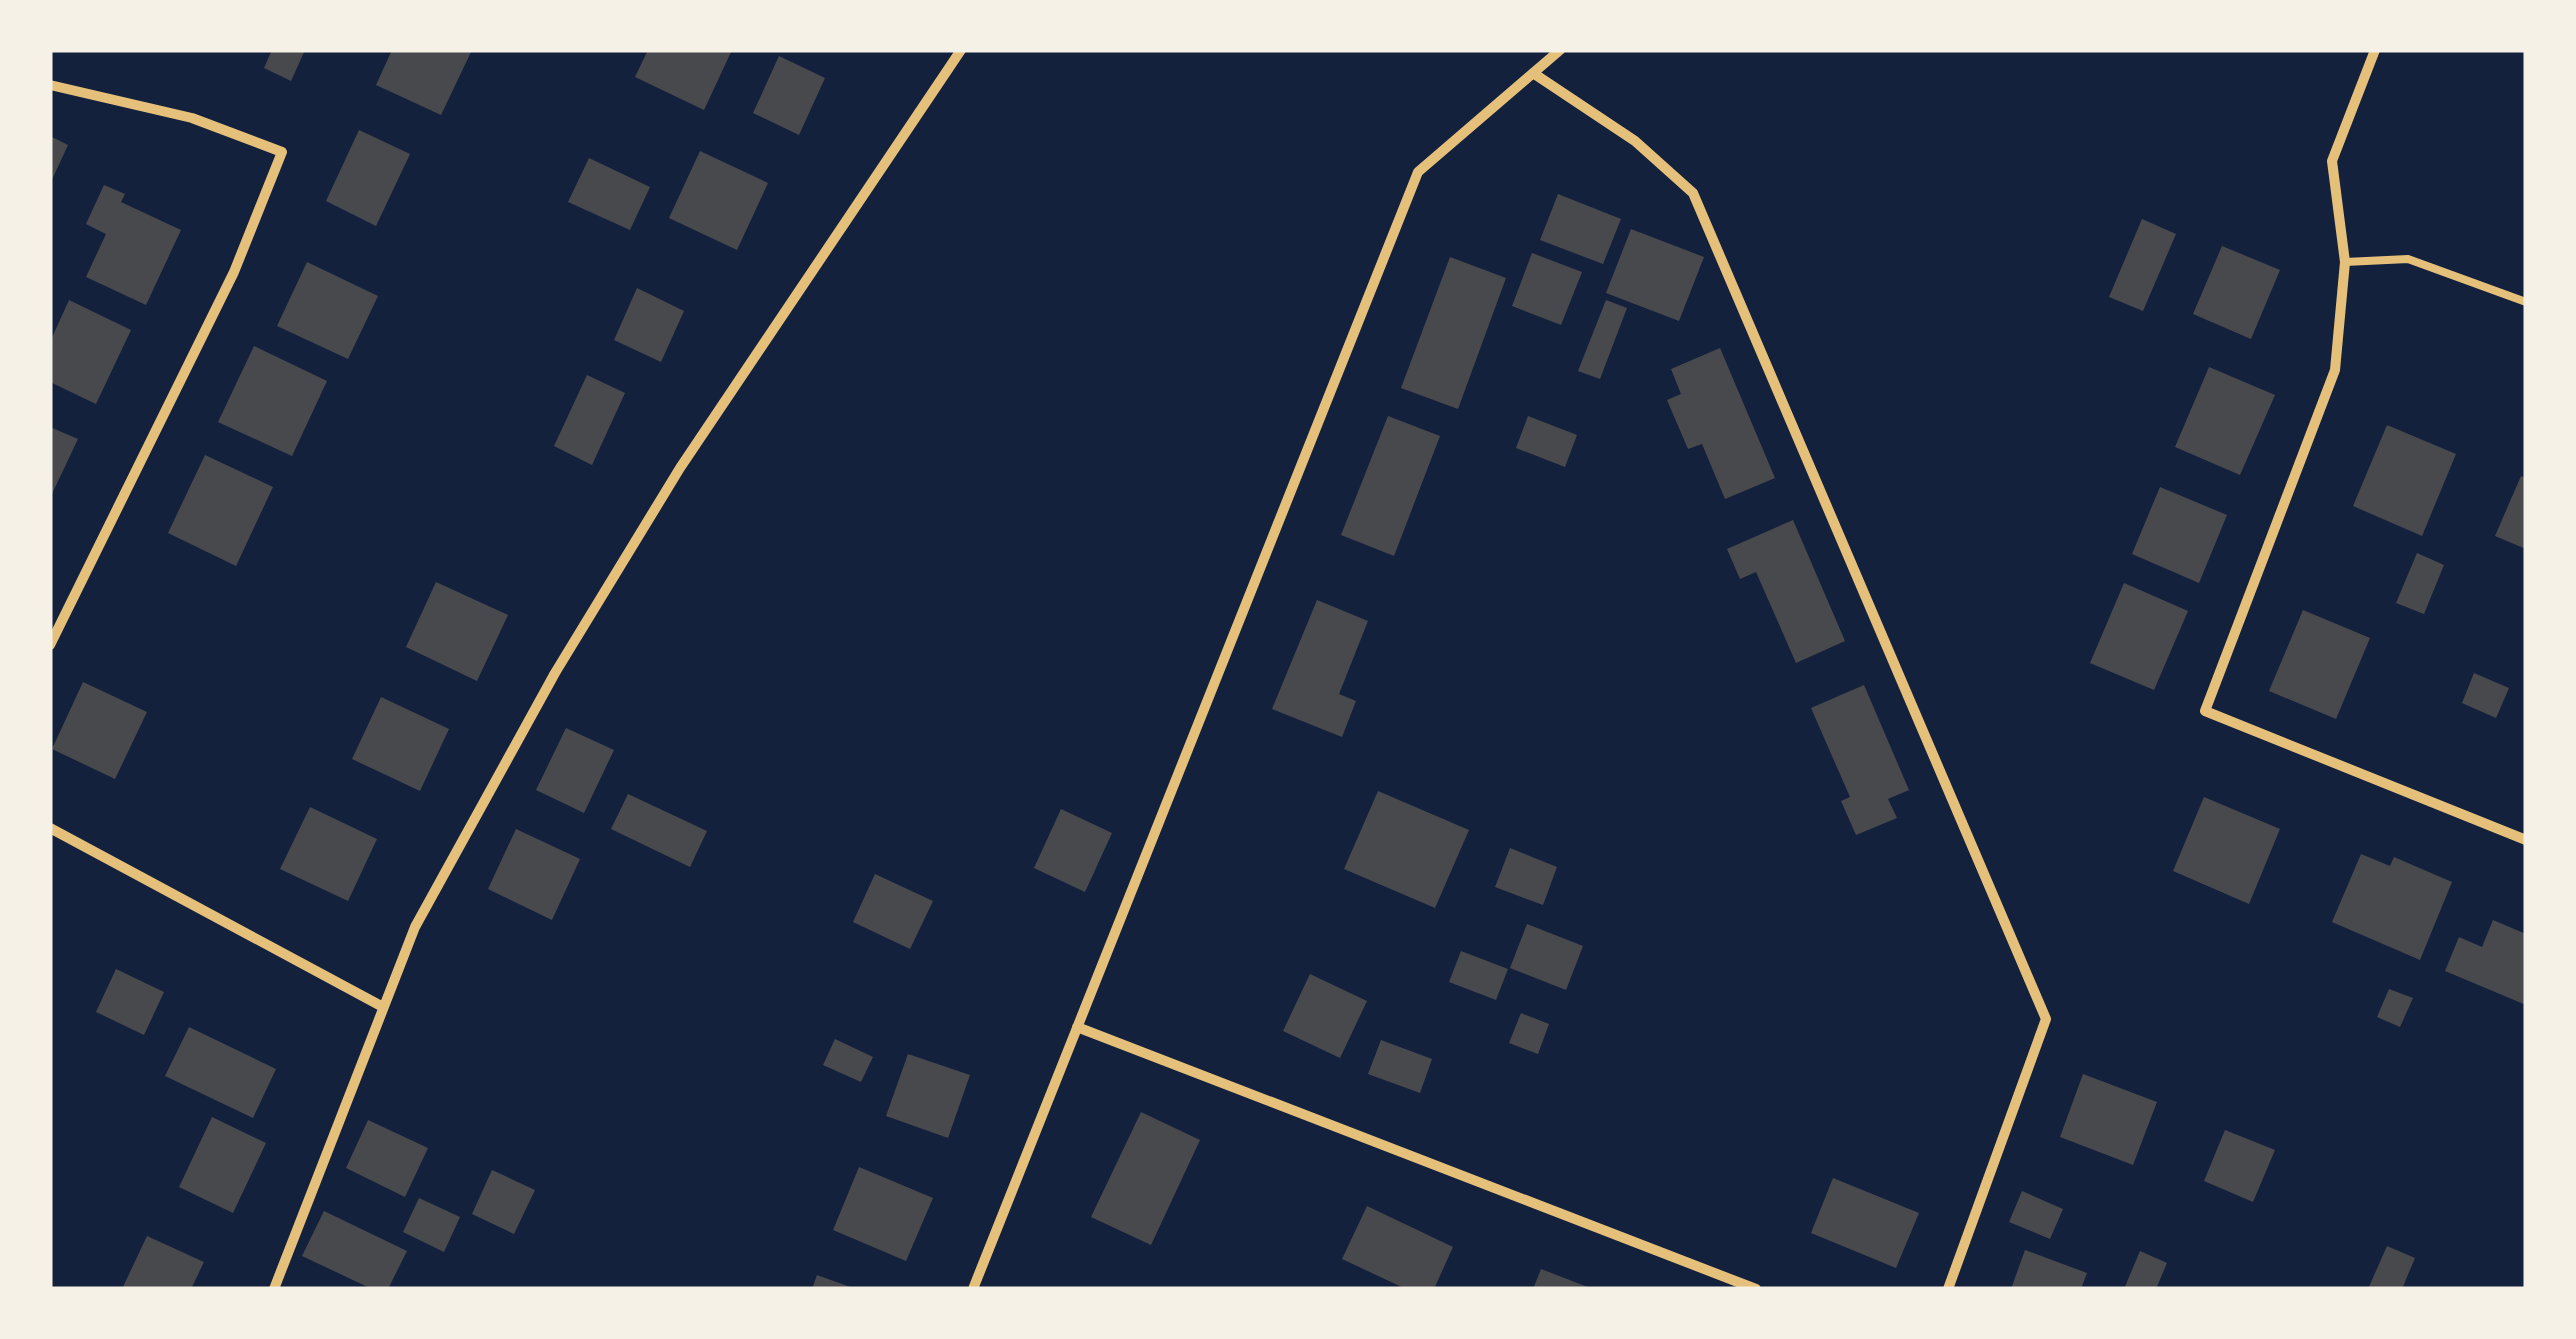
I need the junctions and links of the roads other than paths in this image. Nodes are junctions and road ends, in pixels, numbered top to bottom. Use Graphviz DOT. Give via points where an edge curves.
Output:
graph roads {
  1 [pos="961,50"];
  2 [pos="1560,50"];
  3 [pos="2375,50"];
  4 [pos="1533,74"];
  5 [pos="50,85"];
  6 [pos="2344,262"];
  7 [pos="2526,302"];
  8 [pos="50,645"];
  9 [pos="50,828"];
  10 [pos="2526,840"];
  11 [pos="383,1007"];
  12 [pos="1077,1027"];
  13 [pos="274,1289"];
  14 [pos="972,1289"];
  15 [pos="1756,1289"];
  16 [pos="1948,1289"];
  1 -- 11 [label="street" via="680,468 555,673 415,926"];
  2 -- 4 [label="street"];
  3 -- 6 [label="street" via="2332,160"];
  4 -- 12 [label="street" via="1418,172"];
  4 -- 16 [label="street" via="1634,141 1692,193 2046,1019"];
  5 -- 8 [label="street" via="192,118 282,152 234,272"];
  6 -- 7 [label="lane" via="2408,259"];
  6 -- 10 [label="street" via="2335,370 2206,711"];
  9 -- 11 [label="street"];
  11 -- 13 [label="street"];
  12 -- 14 [label="street"];
  12 -- 15 [label="street"];
}
